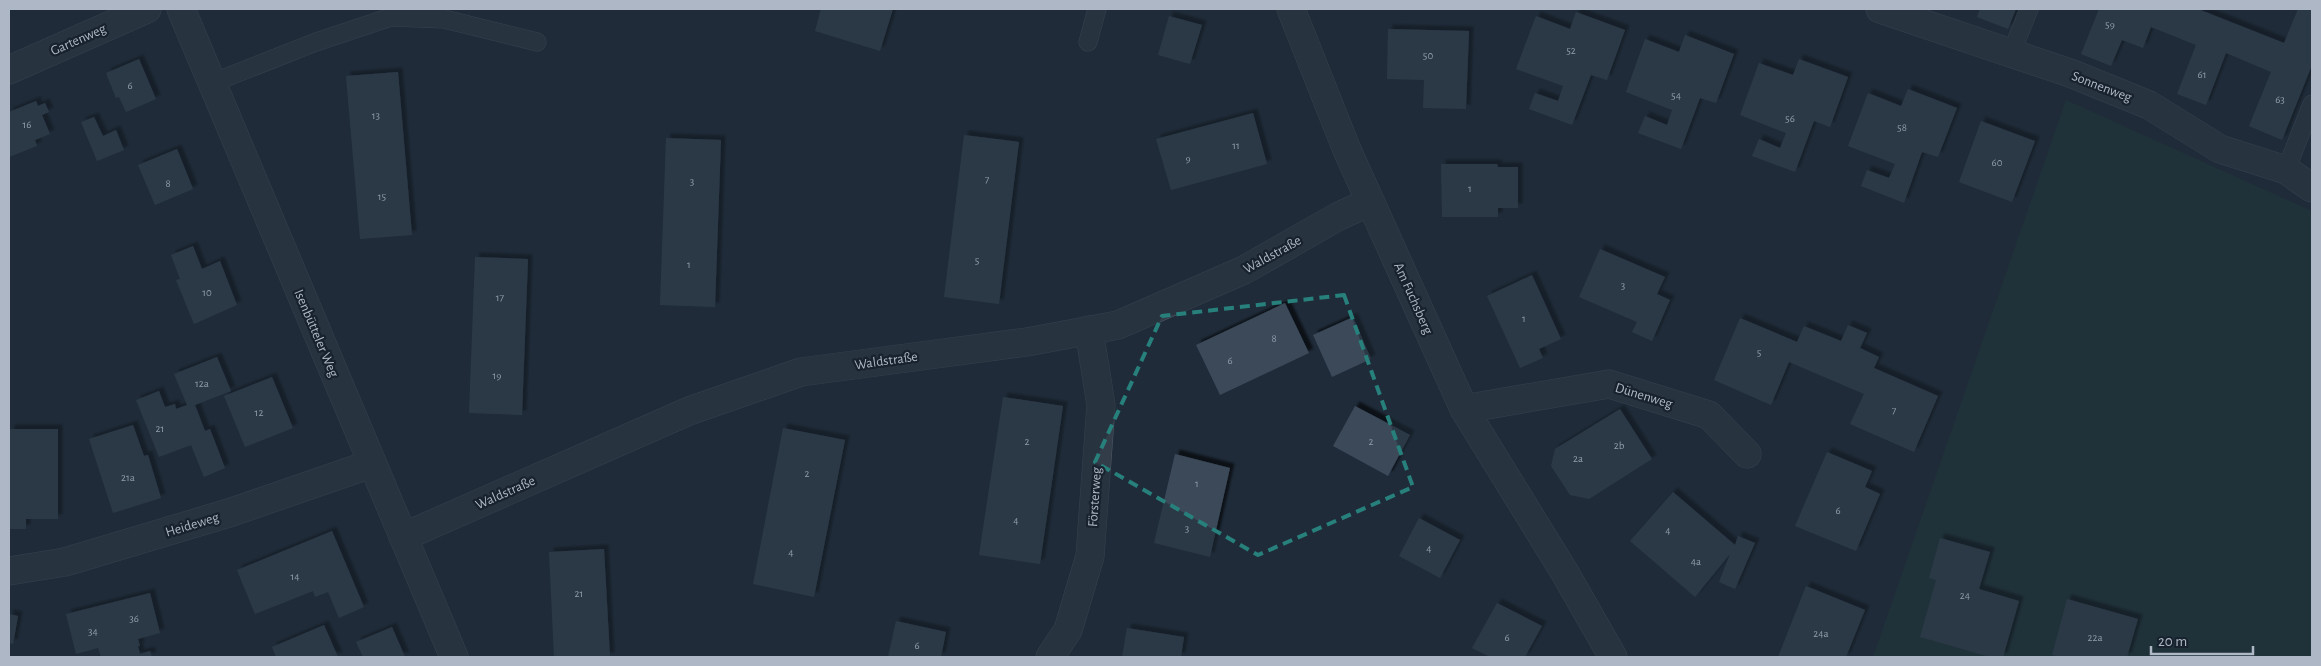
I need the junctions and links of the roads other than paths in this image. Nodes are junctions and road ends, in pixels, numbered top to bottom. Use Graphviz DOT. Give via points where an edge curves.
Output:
graph roads {
  1 [pos="147,9"];
  2 [pos="182,9"];
  3 [pos="1097,9"];
  4 [pos="1291,9"];
  5 [pos="1880,9"];
  6 [pos="2030,9"];
  7 [pos="537,42"];
  8 [pos="1088,42"];
  9 [pos="2011,54"];
  10 [pos="9,70"];
  11 [pos="212,83"];
  12 [pos="2312,104"];
  13 [pos="2286,170"];
  14 [pos="2312,188"];
  15 [pos="1370,202"];
  16 [pos="1089,330"];
  17 [pos="1464,410"];
  18 [pos="1747,454"];
  19 [pos="371,464"];
  20 [pos="403,537"];
  21 [pos="9,571"];
  22 [pos="454,657"];
  23 [pos="1050,657"];
  24 [pos="1613,657"];
  1 -- 10 [label="street, Gartenweg"];
  2 -- 11 [label="street, Isenbütteler Weg"];
  3 -- 8 [label="lane"];
  4 -- 15 [label="street, Am Fuchsberg" via="1346,150"];
  5 -- 9 [label="street, Sonnenweg"];
  6 -- 9 [label="lane"];
  7 -- 11 [label="lane" via="444,19 391,17"];
  9 -- 13 [label="street, Sonnenweg" via="2150,105 2220,149"];
  11 -- 19 [label="street, Isenbütteler Weg"];
  12 -- 13 [label="lane"];
  13 -- 14 [label="street, Sonnenweg"];
  15 -- 16 [label="street, Waldstraße" via="1244,270 1118,325"];
  15 -- 17 [label="street, Am Fuchsberg"];
  16 -- 20 [label="street, Waldstraße" via="1028,342 801,372 689,411"];
  16 -- 23 [label="street, Försterweg" via="1101,405 1090,556 1068,630"];
  17 -- 18 [label="street, Dünenweg" via="1609,384 1709,415"];
  17 -- 24 [label="street, Am Fuchsberg" via="1565,572"];
  19 -- 20 [label="street, Isenbütteler Weg"];
  19 -- 21 [label="street, Heideweg" via="232,512 65,562"];
  20 -- 22 [label="street, Isenbütteler Weg"];
}
